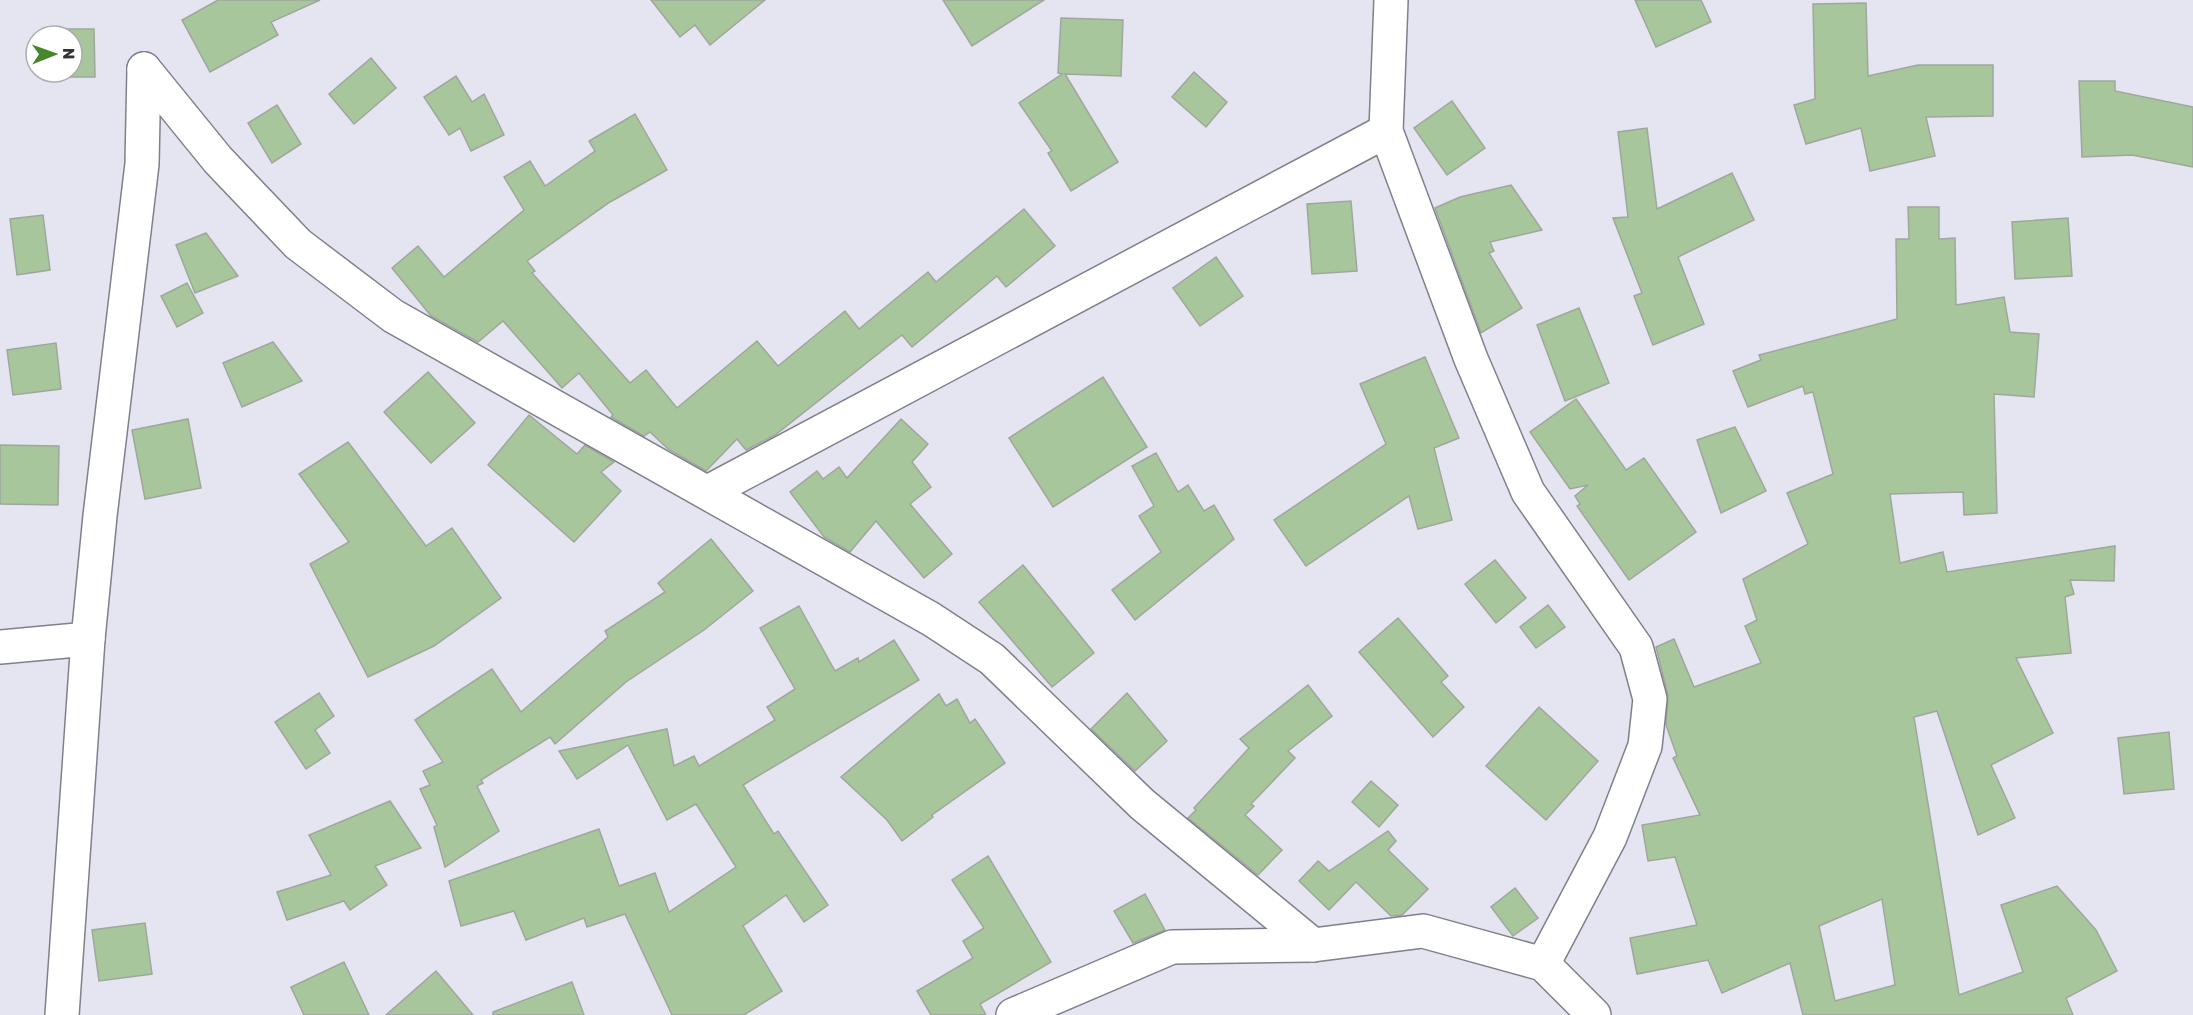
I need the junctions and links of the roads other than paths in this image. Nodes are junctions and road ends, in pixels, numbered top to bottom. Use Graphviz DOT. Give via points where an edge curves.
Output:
graph roads {
  1 [pos="1391,0"];
  2 [pos="1386,131"];
  3 [pos="708,492"];
  4 [pos="88,639"];
  5 [pos="0,647"];
  6 [pos="1313,945"];
  7 [pos="1543,964"];
  8 [pos="1016,1014"];
  9 [pos="62,1015"];
  10 [pos="1594,1015"];
  1 -- 2 [label="street"];
  2 -- 3 [label="street"];
  2 -- 7 [label="street" via="1471,359 1528,492 1636,647 1650,699 1645,746 1611,837"];
  3 -- 4 [label="street" via="393,316 298,244 218,160 144,69 142,164"];
  3 -- 6 [label="street" via="992,659 1142,804"];
  4 -- 5 [label="street"];
  4 -- 9 [label="street"];
  6 -- 7 [label="street" via="1423,931"];
  6 -- 8 [label="street" via="1172,947"];
  7 -- 10 [label="street"];
}
